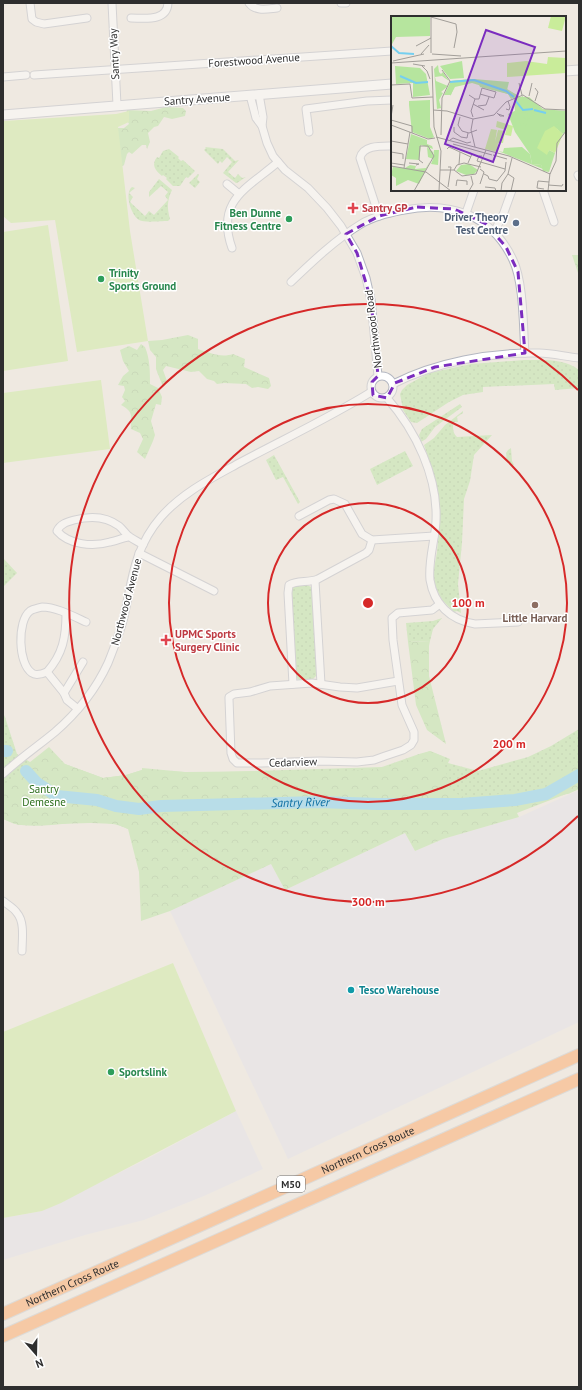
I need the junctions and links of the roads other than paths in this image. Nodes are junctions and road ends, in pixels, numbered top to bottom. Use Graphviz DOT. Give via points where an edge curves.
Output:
graph roads {
  1 [pos="30,3"];
  2 [pos="112,3"];
  3 [pos="168,3"];
  4 [pos="249,3"];
  5 [pos="341,3"];
  6 [pos="346,3"];
  7 [pos="277,8"];
  8 [pos="87,18"];
  9 [pos="131,18"];
  10 [pos="391,51"];
  11 [pos="115,69"];
  12 [pos="579,70"];
  13 [pos="566,71"];
  14 [pos="3,77"];
  15 [pos="391,84"];
  16 [pos="254,94"];
  17 [pos="391,100"];
  18 [pos="117,105"];
  19 [pos="3,114"];
  20 [pos="309,132"];
  21 [pos="391,146"];
  22 [pos="278,162"];
  23 [pos="227,184"];
  24 [pos="474,191"];
  25 [pos="512,191"];
  26 [pos="543,191"];
  27 [pos="239,194"];
  28 [pos="466,213"];
  29 [pos="379,216"];
  30 [pos="554,222"];
  31 [pos="494,232"];
  32 [pos="346,234"];
  33 [pos="232,248"];
  34 [pos="291,282"];
  35 [pos="525,353"];
  36 [pos="579,358"];
  37 [pos="378,376"];
  38 [pos="393,384"];
  39 [pos="371,392"];
  40 [pos="387,398"];
  41 [pos="299,516"];
  42 [pos="128,536"];
  43 [pos="434,536"];
  44 [pos="372,540"];
  45 [pos="143,545"];
  46 [pos="139,553"];
  47 [pos="315,580"];
  48 [pos="214,591"];
  49 [pos="440,604"];
  50 [pos="66,613"];
  51 [pos="86,622"];
  52 [pos="518,622"];
  53 [pos="83,662"];
  54 [pos="47,672"];
  55 [pos="398,681"];
  56 [pos="293,684"];
  57 [pos="321,684"];
  58 [pos="64,692"];
  59 [pos="78,709"];
  60 [pos="3,774"];
  61 [pos="3,901"];
  62 [pos="22,951"];
  63 [pos="579,1055"];
  64 [pos="579,1080"];
  65 [pos="3,1314"];
  66 [pos="3,1336"];
  1 -- 8 [label="street" via="32,19 36,22 44,24"];
  2 -- 11 [label="street, Santry Way"];
  3 -- 9 [label="street" via="166,12 158,17"];
  4 -- 7 [label="street" via="259,10"];
  5 -- 6 [label="street"];
  10 -- 11 [label="street, Forestwood Avenue"];
  11 -- 14 [label="street, Forestwood Avenue"];
  11 -- 18 [label="street, Santry Way"];
  12 -- 13 [label="main road"];
  15 -- 16 [label="main road, Santry Avenue"];
  16 -- 18 [label="main road, Santry Avenue"];
  16 -- 22 [label="street, Northwood Road" via="264,117 262,126 268,147"];
  17 -- 20 [label="street" via="306,109"];
  18 -- 19 [label="main road, Santry Avenue"];
  21 -- 29 [label="street" via="367,149 360,158"];
  22 -- 27 [label="street"];
  22 -- 32 [label="street, Northwood Road" via="319,200"];
  23 -- 27 [label="street"];
  24 -- 28 [label="street"];
  25 -- 31 [label="street"];
  26 -- 30 [label="street"];
  27 -- 33 [label="street" via="228,220"];
  28 -- 29 [label="street" via="454,209 429,207"];
  28 -- 31 [label="street" via="486,224"];
  29 -- 32 [label="street"];
  31 -- 35 [label="street" via="514,260 518,272"];
  32 -- 34 [label="street"];
  32 -- 37 [label="street, Northwood Road" via="357,253 369,291"];
  35 -- 36 [label="street"];
  35 -- 38 [label="street" via="453,362"];
  37 -- 38 [label="street" via="387,377"];
  37 -- 39 [label="street" via="372,382"];
  38 -- 40 [label="street" via="393,392"];
  39 -- 40 [label="street" via="381,399"];
  39 -- 45 [label="street, Northwood Avenue" via="193,489 162,516"];
  40 -- 43 [label="street" via="411,432 427,464 436,520"];
  41 -- 44 [label="street" via="329,500 337,500 347,506 362,534"];
  42 -- 42 [label="street" via="90,545 62,537 57,531 69,521 94,517 118,525"];
  42 -- 45 [label="street"];
  43 -- 44 [label="street"];
  43 -- 49 [label="street" via="430,580"];
  44 -- 47 [label="street" via="366,553"];
  45 -- 46 [label="street, Northwood Avenue"];
  46 -- 48 [label="street"];
  46 -- 59 [label="street, Northwood Avenue" via="118,637 99,680"];
  47 -- 56 [label="street" via="294,582 288,587"];
  47 -- 57 [label="street"];
  49 -- 52 [label="street" via="450,614 468,623"];
  49 -- 55 [label="street, Cedarview" via="432,610 398,614 392,618"];
  50 -- 51 [label="street"];
  50 -- 54 [label="street" via="63,644"];
  50 -- 54 [label="street" via="44,607 37,608 30,611 24,622 21,638 24,661 36,675"];
  53 -- 58 [label="street"];
  54 -- 58 [label="street"];
  55 -- 56 [label="street, Cedarview" via="402,705 414,732 411,745 403,750 374,760 357,762 235,761 231,753 229,697 265,686"];
  55 -- 57 [label="street, Cedarview" via="357,688"];
  56 -- 57 [label="street, Cedarview"];
  58 -- 59 [label="street" via="67,700"];
  59 -- 60 [label="street, Northwood Avenue"];
  61 -- 62 [label="street" via="20,917"];
  63 -- 65 [label="highway, Northern Cross Route / M50"];
  64 -- 66 [label="highway, Northern Cross Route / M50"];
}
